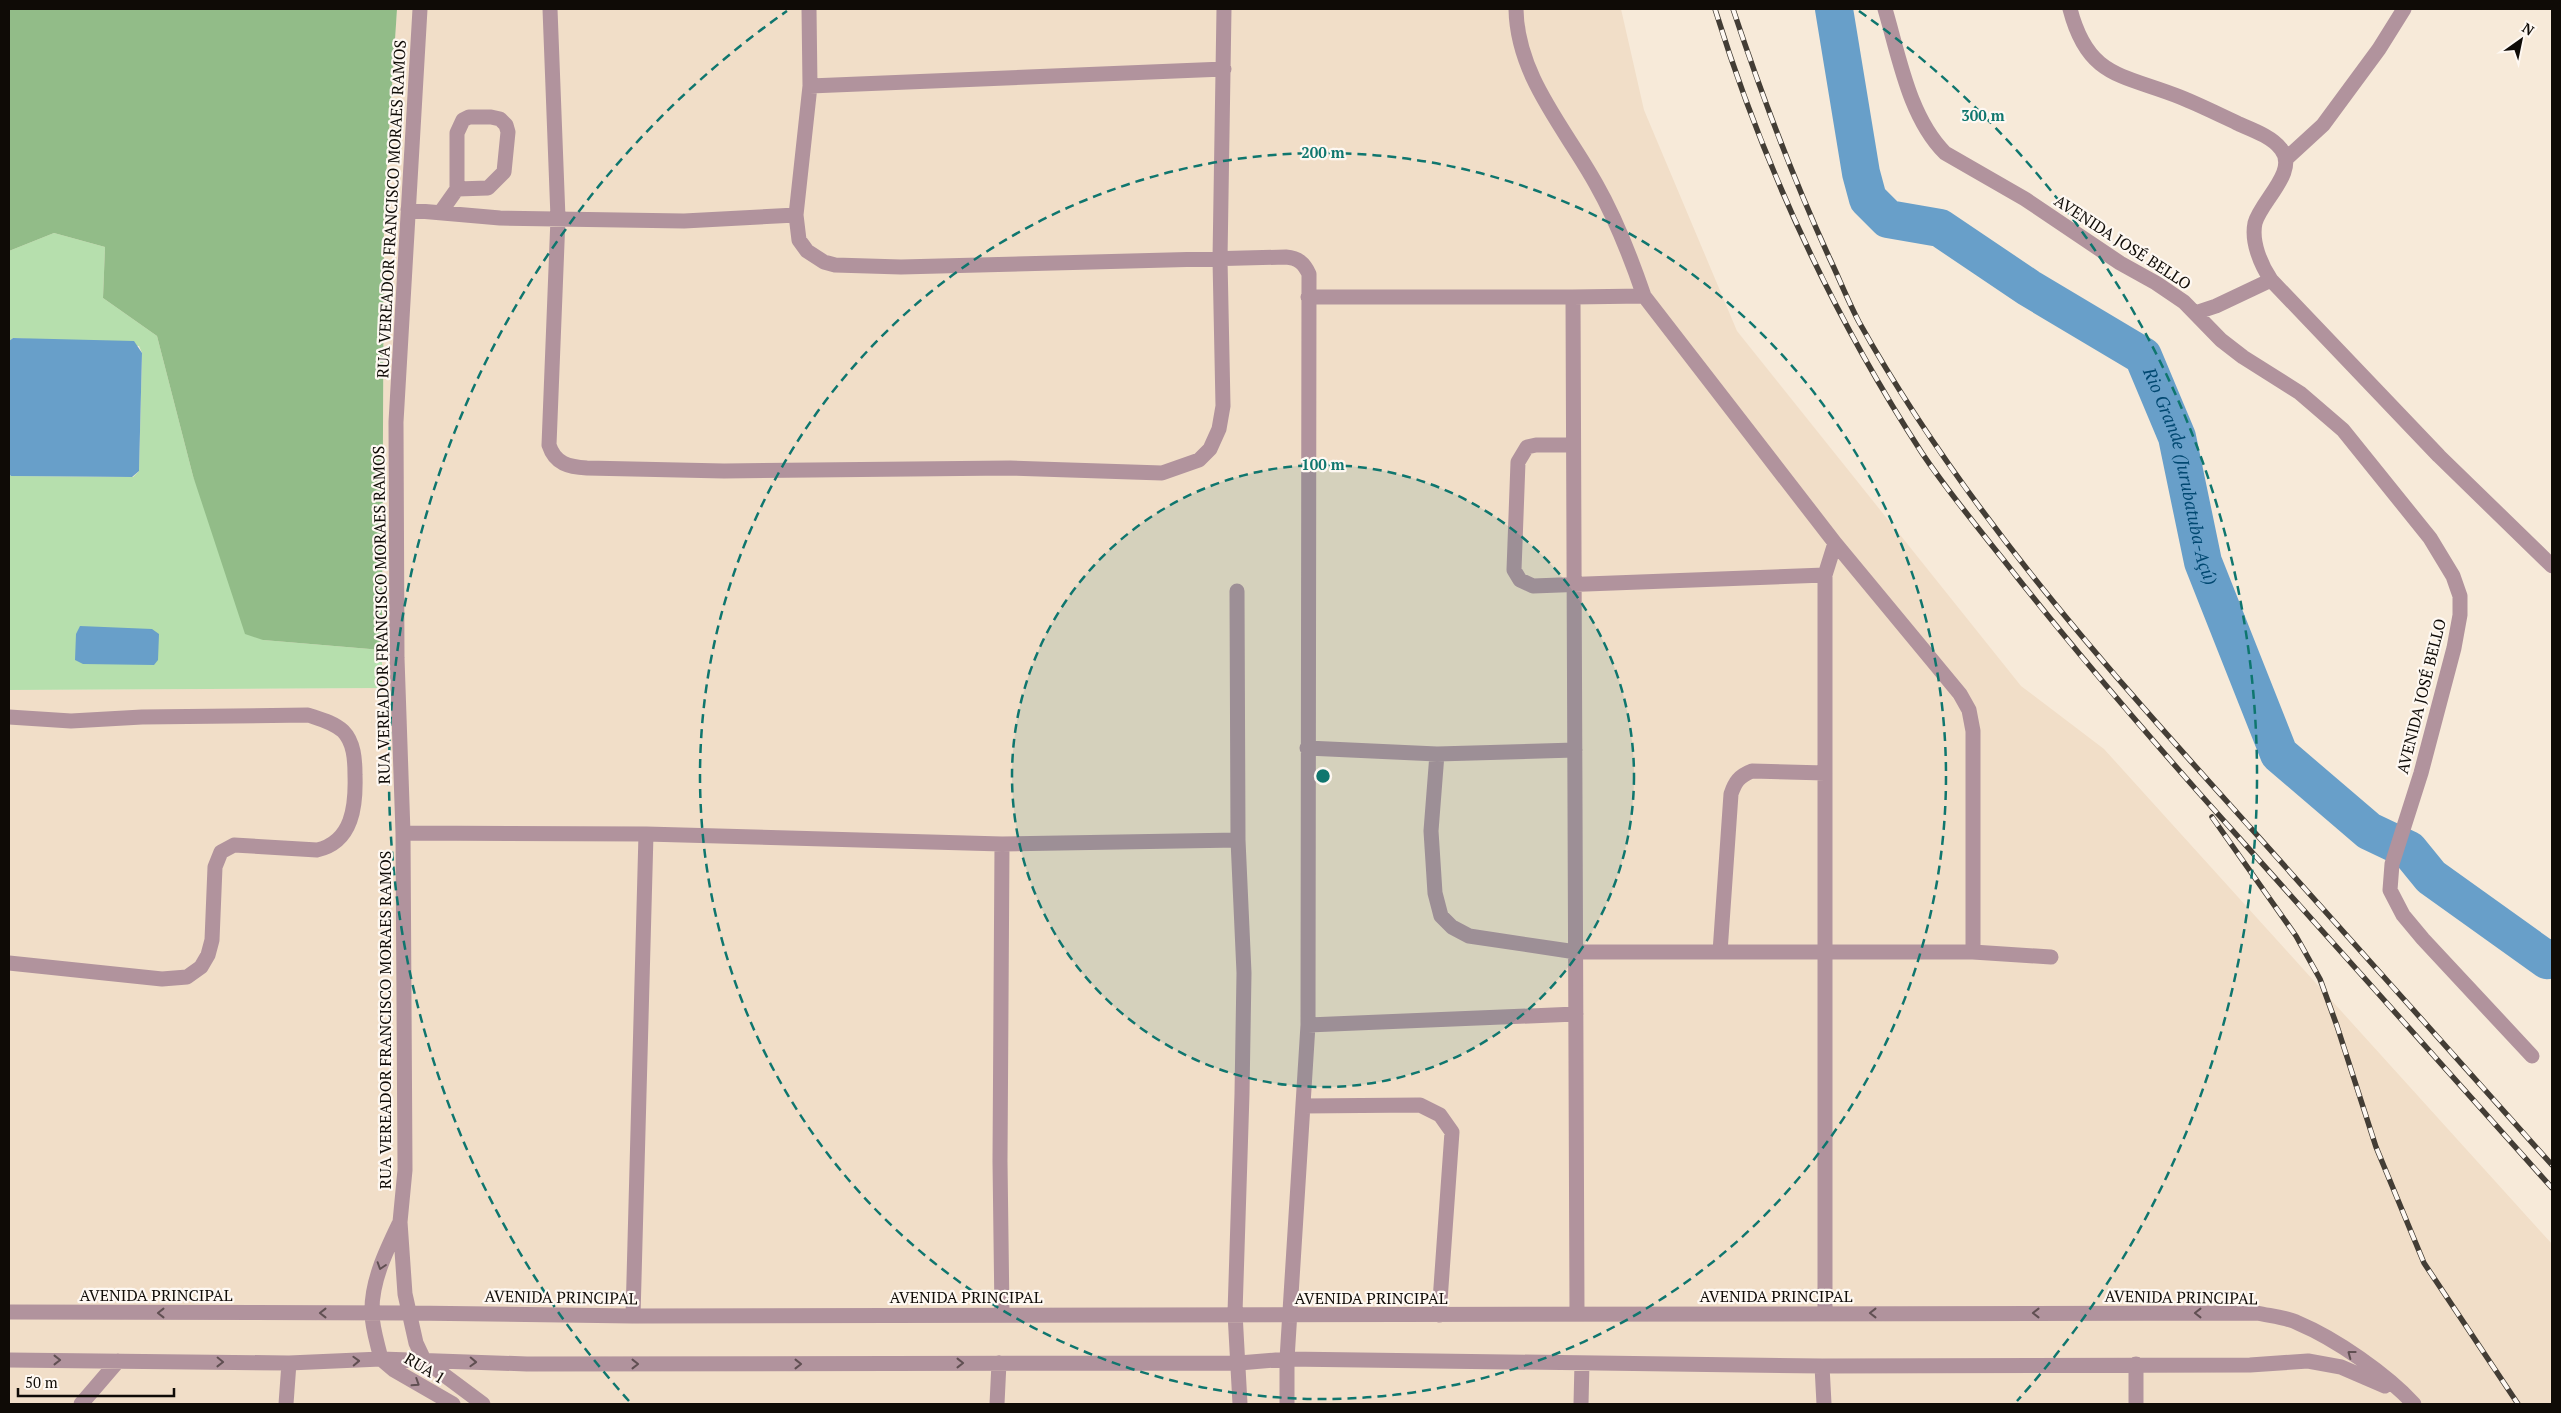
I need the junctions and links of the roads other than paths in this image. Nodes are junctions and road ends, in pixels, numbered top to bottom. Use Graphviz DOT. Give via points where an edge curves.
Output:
graph roads {
  1 [pos="420,9"];
  2 [pos="550,9"];
  3 [pos="809,9"];
  4 [pos="1224,9"];
  5 [pos="1516,9"];
  6 [pos="1885,9"];
  7 [pos="2070,9"];
  8 [pos="2404,9"];
  9 [pos="1224,69"];
  10 [pos="810,86"];
  11 [pos="2286,159"];
  12 [pos="457,189"];
  13 [pos="408,210"];
  14 [pos="440,213"];
  15 [pos="796,215"];
  16 [pos="558,218"];
  17 [pos="1220,259"];
  18 [pos="2271,280"];
  19 [pos="1572,296"];
  20 [pos="1644,296"];
  21 [pos="1308,297"];
  22 [pos="2195,313"];
  23 [pos="1573,445"];
  24 [pos="1835,543"];
  25 [pos="2552,566"];
  26 [pos="1826,575"];
  27 [pos="1574,584"];
  28 [pos="1237,591"];
  29 [pos="9,717"];
  30 [pos="1307,748"];
  31 [pos="1575,750"];
  32 [pos="1437,754"];
  33 [pos="1825,773"];
  34 [pos="403,834"];
  35 [pos="646,834"];
  36 [pos="1238,840"];
  37 [pos="1002,844"];
  38 [pos="1576,952"];
  39 [pos="1720,952"];
  40 [pos="1825,952"];
  41 [pos="1973,952"];
  42 [pos="2051,957"];
  43 [pos="9,963"];
  44 [pos="1576,1014"];
  45 [pos="1308,1025"];
  46 [pos="2532,1056"];
  47 [pos="1303,1106"];
  48 [pos="400,1222"];
  49 [pos="9,1312"];
  50 [pos="410,1312"];
  51 [pos="372,1313"];
  52 [pos="1235,1313"];
  53 [pos="1002,1314"];
  54 [pos="1577,1314"];
  55 [pos="1825,1314"];
  56 [pos="1439,1315"];
  57 [pos="634,1316"];
  58 [pos="1291,1316"];
  59 [pos="1287,1359"];
  60 [pos="9,1360"];
  61 [pos="381,1360"];
  62 [pos="424,1360"];
  63 [pos="118,1361"];
  64 [pos="292,1362"];
  65 [pos="1238,1362"];
  66 [pos="999,1363"];
  67 [pos="1582,1363"];
  68 [pos="2136,1364"];
  69 [pos="1822,1366"];
  70 [pos="2409,1399"];
  71 [pos="81,1404"];
  72 [pos="286,1404"];
  73 [pos="453,1404"];
  74 [pos="483,1404"];
  75 [pos="997,1404"];
  76 [pos="1240,1404"];
  77 [pos="1287,1404"];
  78 [pos="1582,1404"];
  79 [pos="1824,1404"];
  80 [pos="2136,1404"];
  1 -- 13 [label="street, RUA VEREADOR FRANCISCO MORAES RAMOS"];
  2 -- 16 [label="street"];
  3 -- 10 [label="street"];
  4 -- 9 [label="street"];
  5 -- 20 [label="street" via="1518,30 1530,70 1542,96 1596,184 1631,256"];
  6 -- 22 [label="street, AVENIDA JOSÉ BELLO" via="1910,92 1925,126 1945,153 2025,198 2120,263 2156,283"];
  7 -- 11 [label="street" via="2083,45 2093,58 2113,72 2180,97 2254,131 2282,149"];
  8 -- 11 [label="street" via="2323,125"];
  9 -- 10 [label="street"];
  9 -- 17 [label="street"];
  10 -- 15 [label="street"];
  11 -- 18 [label="street" via="2283,175 2255,224 2258,254"];
  12 -- 12 [label="street" via="488,188 504,172 508,132 500,120 469,117 460,125 457,133"];
  12 -- 14 [label="street"];
  13 -- 14 [label="street"];
  13 -- 34 [label="street, RUA VEREADOR FRANCISCO MORAES RAMOS" via="396,422 397,658"];
  14 -- 16 [label="street"];
  15 -- 16 [label="street" via="684,221"];
  15 -- 17 [label="street" via="799,240 807,251 834,265 901,267"];
  16 -- 17 [label="street" via="549,445 558,461 571,467 587,468 1010,468 1162,473 1182,467 1199,460 1210,449 1219,429 1224,370"];
  17 -- 21 [label="street" via="1295,258 1302,262 1309,274"];
  18 -- 22 [label="street"];
  18 -- 25 [label="street" via="2439,456"];
  19 -- 20 [label="street"];
  19 -- 21 [label="street"];
  19 -- 23 [label="street"];
  20 -- 24 [label="street"];
  21 -- 30 [label="street" via="1310,608"];
  22 -- 46 [label="street, AVENIDA JOSÉ BELLO" via="2221,340 2300,394 2343,430 2430,538 2453,576 2460,596 2454,648 2421,774 2392,864 2390,890 2403,915 2422,939"];
  23 -- 27 [label="street"];
  23 -- 27 [label="street" via="1527,447 1518,462 1514,570 1520,580 1533,586"];
  24 -- 26 [label="street"];
  24 -- 41 [label="street" via="1960,694 1969,710 1973,731"];
  26 -- 27 [label="street"];
  26 -- 33 [label="street"];
  27 -- 31 [label="street"];
  28 -- 36 [label="street"];
  29 -- 43 [label="street" via="71,721 308,715 326,720 349,740 355,757 356,804 345,832 329,847 317,850 234,845 221,852 215,867 212,940 208,955 187,977 162,979"];
  30 -- 32 [label="street"];
  30 -- 45 [label="street"];
  31 -- 32 [label="street"];
  31 -- 38 [label="street"];
  32 -- 38 [label="street" via="1431,831 1433,877 1441,916 1468,936"];
  33 -- 39 [label="street" via="1752,771 1734,783 1730,794"];
  33 -- 40 [label="street"];
  34 -- 35 [label="street"];
  34 -- 48 [label="street, RUA VEREADOR FRANCISCO MORAES RAMOS" via="405,1170"];
  35 -- 37 [label="street"];
  35 -- 57 [label="street"];
  36 -- 37 [label="street"];
  36 -- 52 [label="street" via="1244,973"];
  37 -- 53 [label="street"];
  38 -- 39 [label="street"];
  38 -- 44 [label="street"];
  39 -- 40 [label="street"];
  40 -- 41 [label="street"];
  40 -- 55 [label="street"];
  41 -- 42 [label="street"];
  44 -- 45 [label="street"];
  44 -- 54 [label="street"];
  45 -- 47 [label="street"];
  47 -- 56 [label="street" via="1420,1105 1440,1115 1452,1132"];
  47 -- 58 [label="street"];
  48 -- 50 [label="street" via="405,1294"];
  48 -- 51 [label="street, one-way" via="376,1284"];
  51 -- 49 [label="street, AVENIDA PRINCIPAL, one-way"];
  50 -- 51 [label="street, AVENIDA PRINCIPAL"];
  50 -- 57 [label="street, AVENIDA PRINCIPAL"];
  50 -- 62 [label="street" via="416,1343"];
  51 -- 61 [label="street"];
  52 -- 53 [label="street, AVENIDA PRINCIPAL"];
  52 -- 58 [label="street, AVENIDA PRINCIPAL"];
  52 -- 65 [label="street"];
  53 -- 57 [label="street, AVENIDA PRINCIPAL"];
  54 -- 55 [label="street, AVENIDA PRINCIPAL"];
  54 -- 56 [label="street, AVENIDA PRINCIPAL"];
  70 -- 55 [label="street, AVENIDA PRINCIPAL, one-way" via="2340,1345 2297,1322 2257,1313"];
  56 -- 58 [label="street, AVENIDA PRINCIPAL"];
  58 -- 59 [label="street"];
  59 -- 65 [label="street, AVENIDA PRINCIPAL"];
  59 -- 67 [label="street, AVENIDA PRINCIPAL"];
  59 -- 77 [label="street"];
  60 -- 63 [label="street, one-way"];
  61 -- 62 [label="street, AVENIDA PRINCIPAL"];
  64 -- 61 [label="street, AVENIDA PRINCIPAL, one-way"];
  61 -- 73 [label="street, RUA 1, one-way"];
  62 -- 66 [label="street, AVENIDA PRINCIPAL, one-way" via="526,1364"];
  62 -- 74 [label="street, RUA 1"];
  63 -- 64 [label="street, one-way"];
  63 -- 71 [label="street"];
  64 -- 72 [label="street"];
  65 -- 66 [label="street, AVENIDA PRINCIPAL"];
  65 -- 76 [label="street"];
  66 -- 75 [label="street"];
  67 -- 69 [label="street, AVENIDA PRINCIPAL"];
  67 -- 78 [label="street"];
  68 -- 69 [label="street, AVENIDA PRINCIPAL"];
  68 -- 70 [label="street, AVENIDA PRINCIPAL" via="2250,1365 2308,1361 2341,1367"];
  68 -- 80 [label="street"];
  69 -- 79 [label="street"];
}
